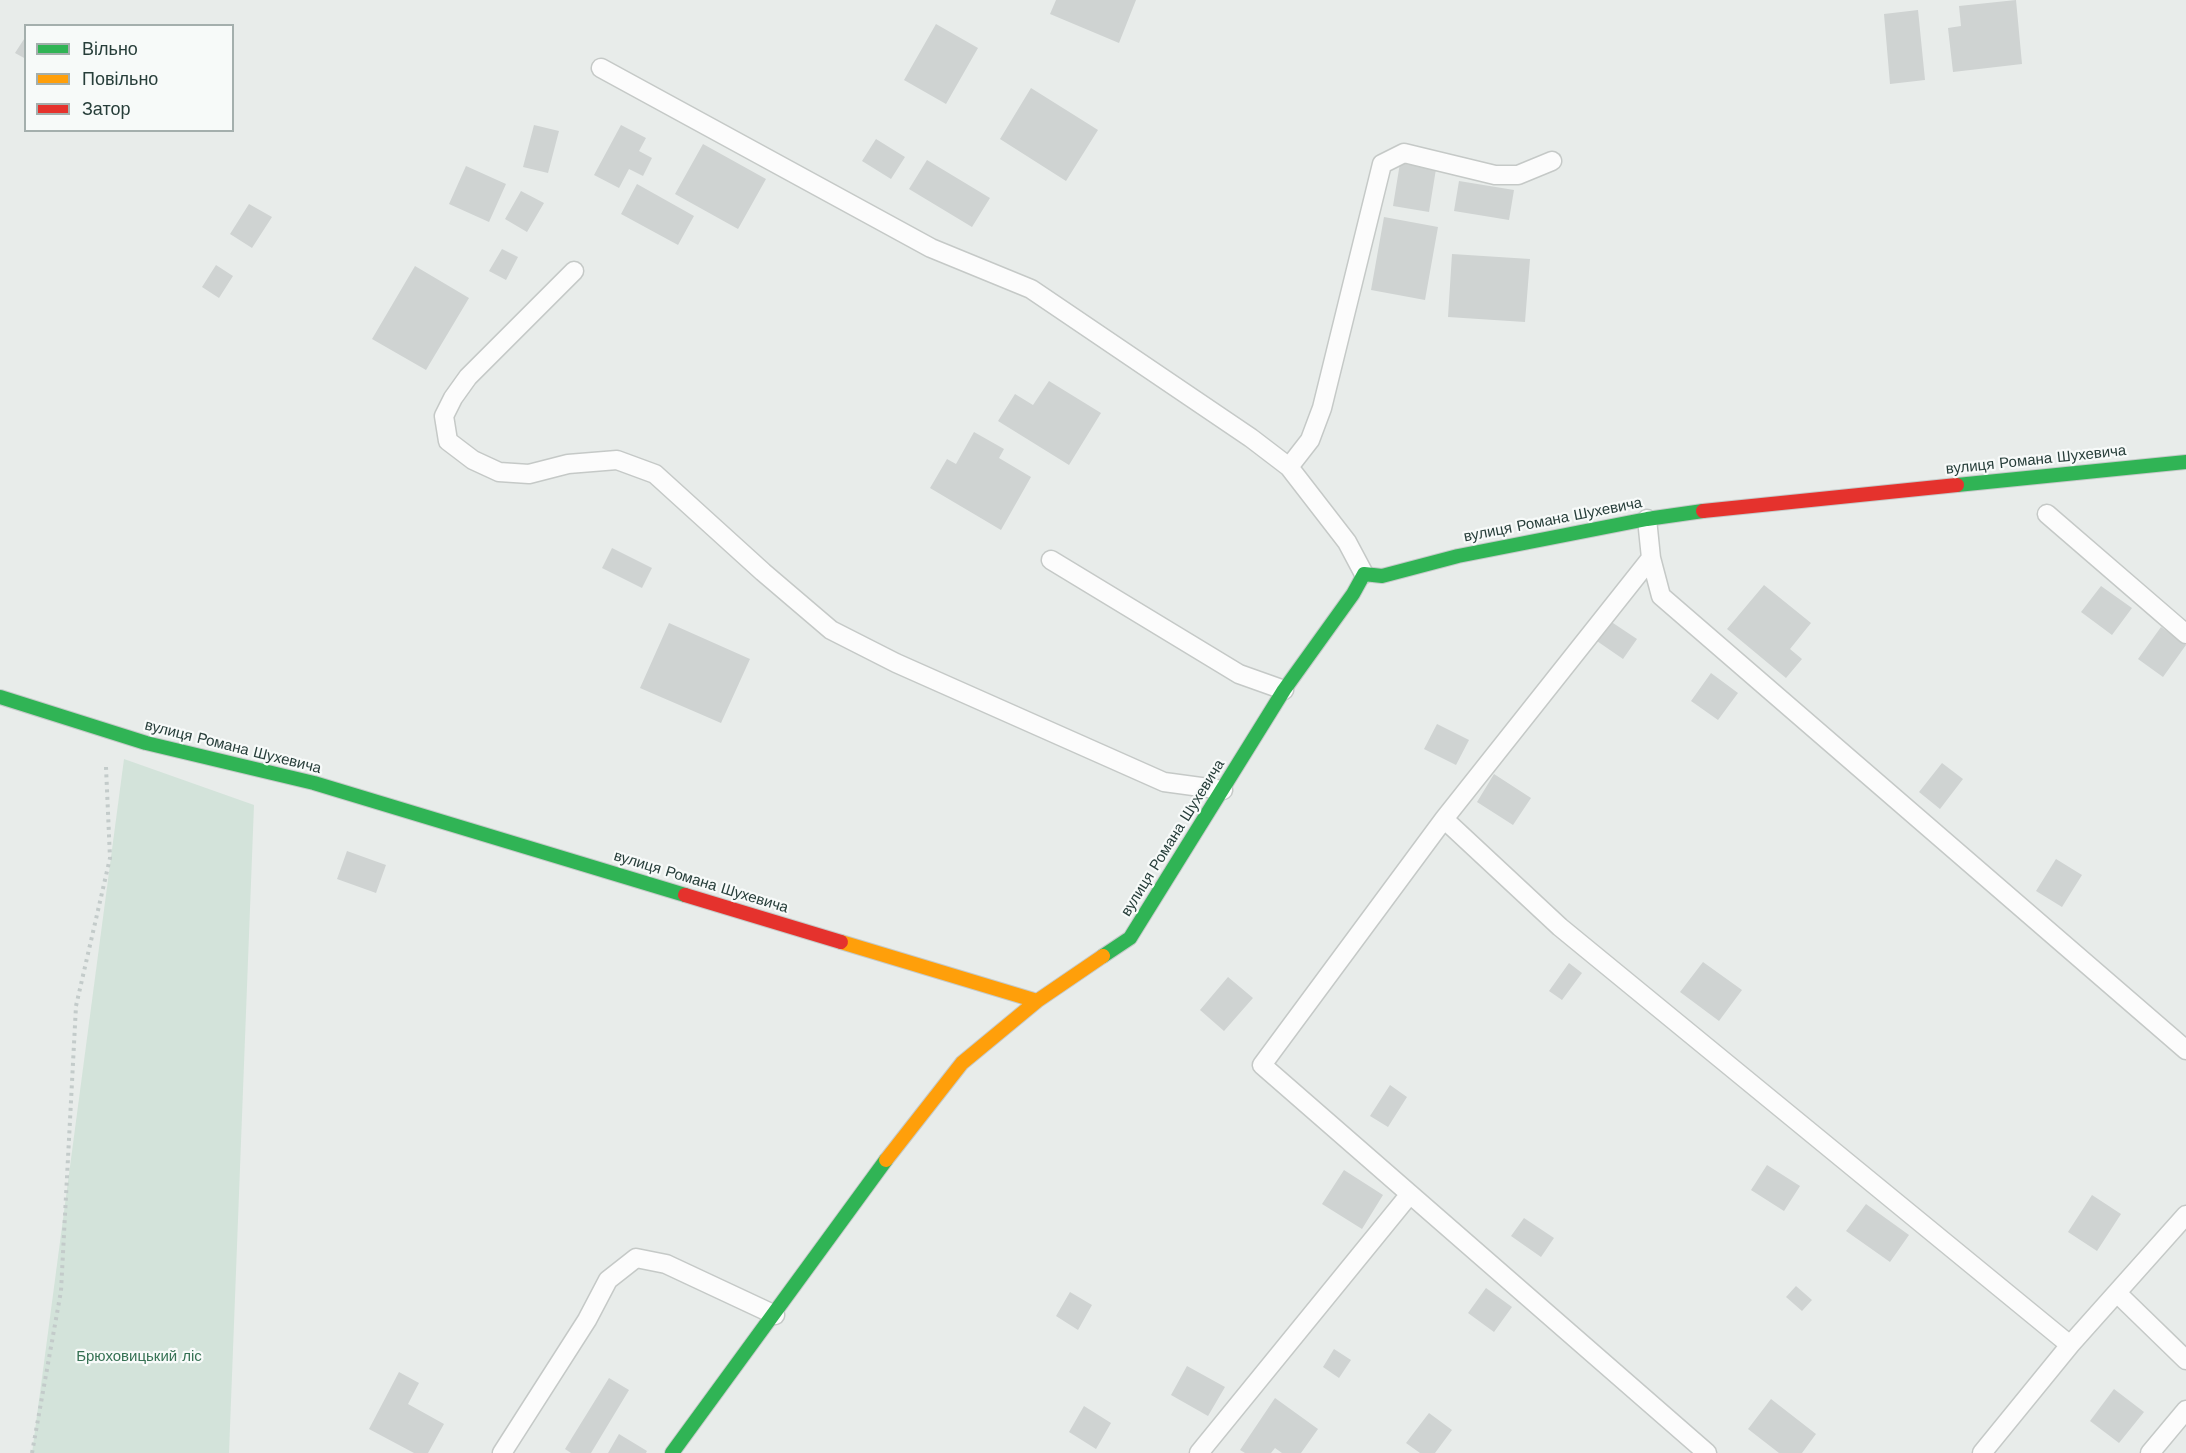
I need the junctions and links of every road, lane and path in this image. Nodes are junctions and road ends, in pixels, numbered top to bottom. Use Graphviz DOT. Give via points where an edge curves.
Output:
graph roads {
  1 [pos="601,68"];
  2 [pos="1552,161"];
  3 [pos="574,271"];
  4 [pos="2186,462"];
  5 [pos="1288,467"];
  6 [pos="2047,514"];
  7 [pos="1647,519"];
  8 [pos="1651,558"];
  9 [pos="1051,560"];
  10 [pos="1364,574"];
  11 [pos="2186,634"];
  12 [pos="1284,690"];
  13 [pos="0,697"];
  14 [pos="105,730"];
  15 [pos="1223,790"];
  16 [pos="1444,819"];
  17 [pos="1036,1001"];
  18 [pos="2186,1050"];
  19 [pos="1410,1194"];
  20 [pos="2186,1215"];
  21 [pos="2117,1293"];
  22 [pos="775,1315"];
  23 [pos="2070,1346"];
  24 [pos="2186,1360"];
  25 [pos="2186,1410"];
  26 [pos="32,1453"];
  27 [pos="502,1453"];
  28 [pos="672,1453"];
  29 [pos="1199,1453"];
  30 [pos="1707,1453"];
  31 [pos="1982,1453"];
  32 [pos="2150,1453"];
  1 -- 5 [label="lane" via="931,248 1031,289"];
  2 -- 5 [label="lane" via="1518,175 1494,175 1404,153 1382,164 1322,408 1310,440"];
  3 -- 15 [label="lane" via="468,377 444,416 448,441 473,460 499,472 529,474 568,464 617,460 655,474 831,630 896,663 1164,782"];
  4 -- 7 [label="street, вулиця Романа Шухевича"];
  5 -- 10 [label="lane" via="1347,542"];
  6 -- 11 [label="lane"];
  7 -- 8 [label="lane"];
  7 -- 10 [label="street, вулиця Романа Шухевича" via="1458,556 1382,576"];
  8 -- 16 [label="lane"];
  8 -- 18 [label="lane" via="1661,596"];
  9 -- 12 [label="lane" via="1239,674"];
  10 -- 12 [label="street, вулиця Романа Шухевича"];
  12 -- 15 [label="street, вулиця Романа Шухевича"];
  13 -- 14 [label="street, вулиця Романа Шухевича"];
  14 -- 17 [label="street, вулиця Романа Шухевича" via="314,783"];
  14 -- 26 [label="path" via="110,858 76,1006 61,1291"];
  15 -- 17 [label="street, вулиця Романа Шухевича" via="1130,938"];
  16 -- 19 [label="lane" via="1262,1065"];
  16 -- 23 [label="lane" via="1560,927"];
  17 -- 22 [label="street" via="962,1063"];
  19 -- 29 [label="lane"];
  19 -- 30 [label="lane"];
  20 -- 21 [label="lane"];
  21 -- 23 [label="lane"];
  21 -- 24 [label="lane"];
  22 -- 27 [label="lane" via="666,1264 636,1258 608,1280"];
  22 -- 28 [label="street"];
  23 -- 31 [label="lane"];
  25 -- 32 [label="lane"];
}
